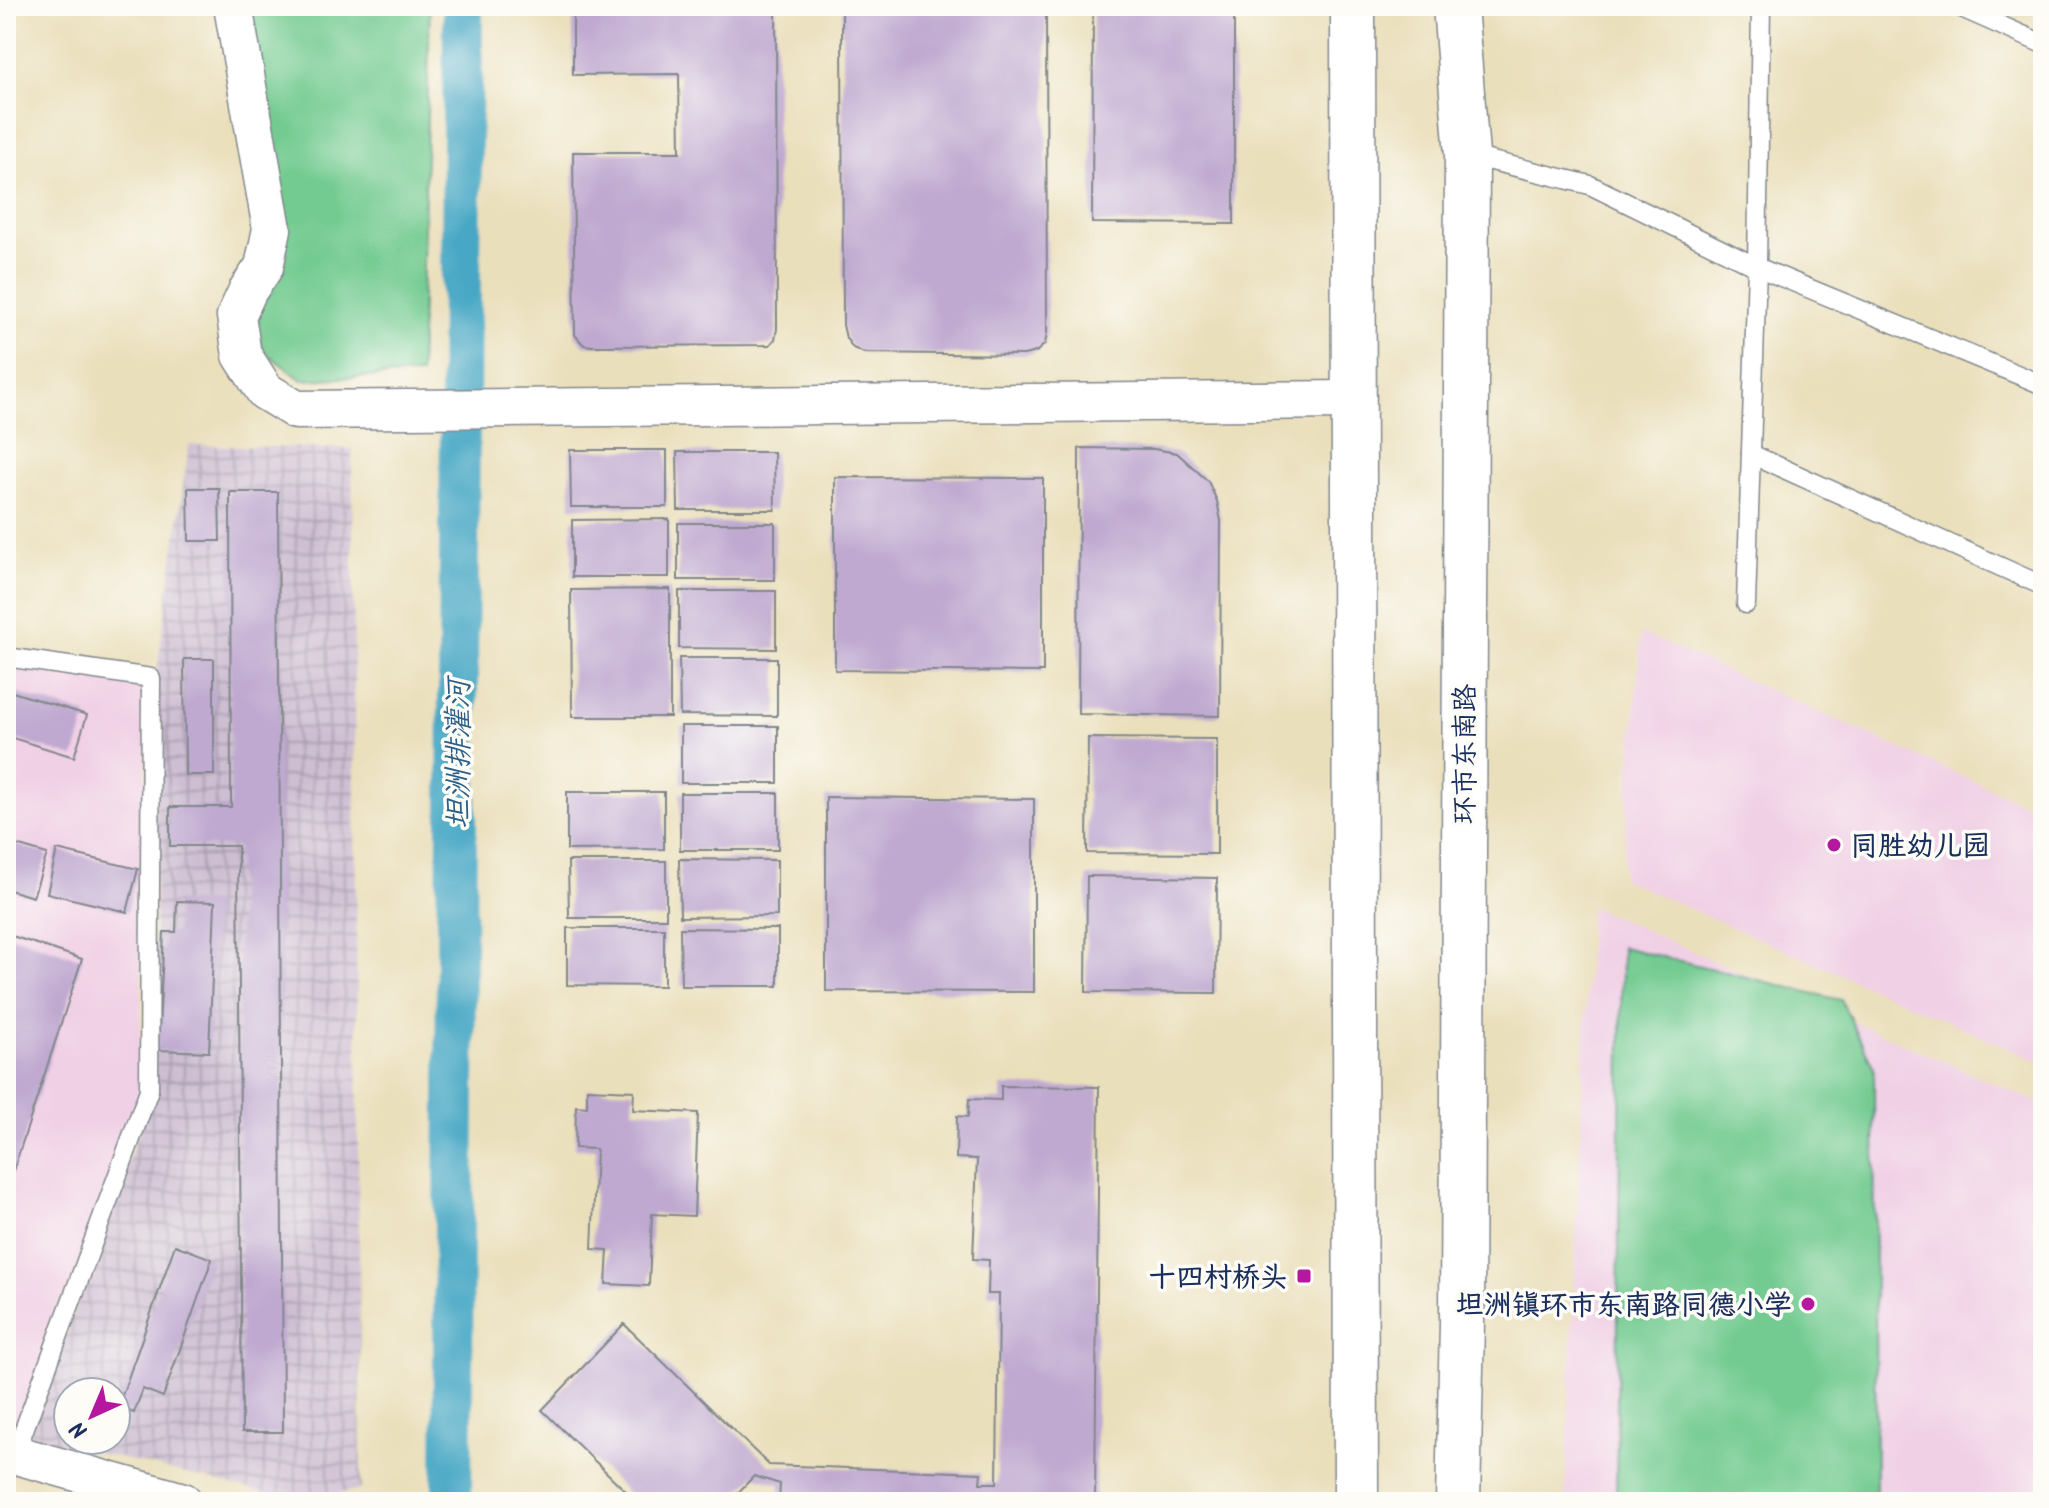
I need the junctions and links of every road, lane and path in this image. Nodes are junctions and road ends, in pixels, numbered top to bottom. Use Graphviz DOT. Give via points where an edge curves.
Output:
graph roads {
  1 [pos="233,6"];
  2 [pos="1353,6"];
  3 [pos="1455,6"];
  4 [pos="1761,6"];
  5 [pos="1957,6"];
  6 [pos="2043,44"];
  7 [pos="1467,155"];
  8 [pos="1757,267"];
  9 [pos="2043,385"];
  10 [pos="1353,400"];
  11 [pos="1751,454"];
  12 [pos="2043,586"];
  13 [pos="1746,604"];
  14 [pos="6,657"];
  15 [pos="11,1453"];
  16 [pos="183,1502"];
  17 [pos="1356,1502"];
  18 [pos="1458,1502"];
  1 -- 10 [label="street" via="272,229 264,267 236,316 242,355 265,391 296,410"];
  2 -- 10 [label="main road"];
  3 -- 7 [label="main road, 环市东南路"];
  4 -- 8 [label="lane"];
  5 -- 6 [label="lane"];
  7 -- 8 [label="lane" via="1590,185"];
  7 -- 18 [label="main road, 环市东南路"];
  8 -- 9 [label="lane"];
  8 -- 11 [label="lane"];
  10 -- 17 [label="main road"];
  11 -- 12 [label="lane"];
  11 -- 13 [label="lane"];
  14 -- 15 [label="lane" via="151,678 149,1090"];
  15 -- 16 [label="street"];
}
